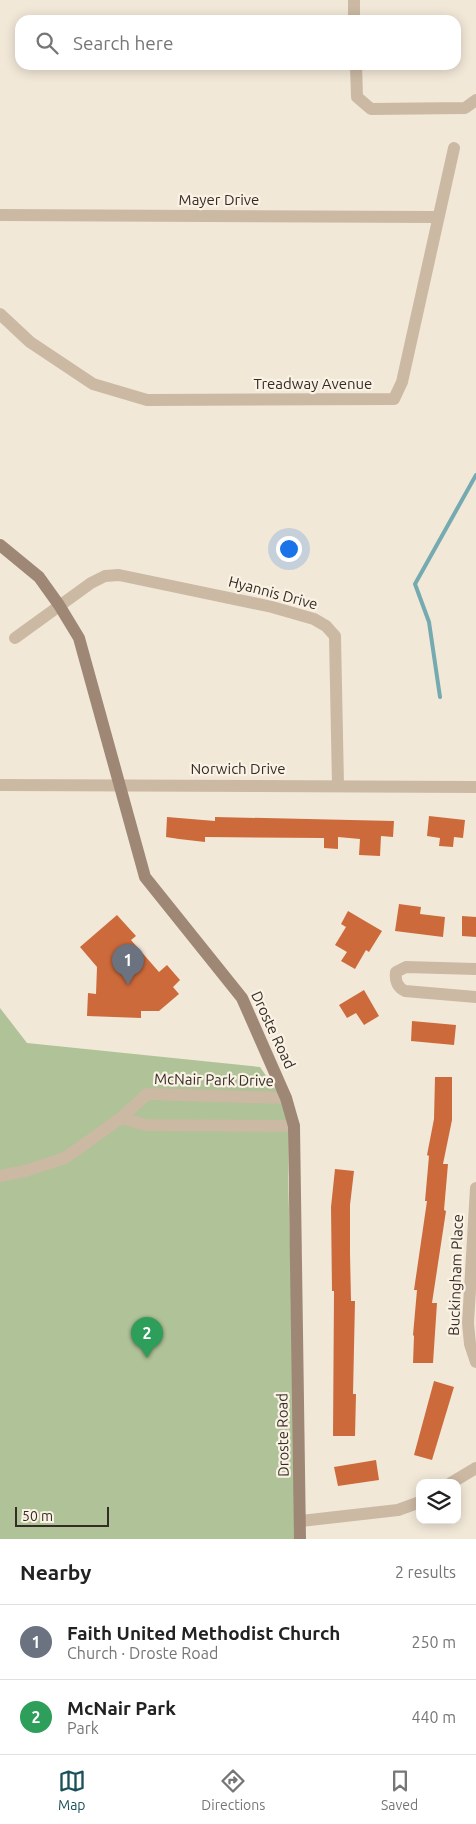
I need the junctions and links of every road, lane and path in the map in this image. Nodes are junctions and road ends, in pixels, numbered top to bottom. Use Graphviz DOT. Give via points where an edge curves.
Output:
graph roads {
  1 [pos="354,0"];
  2 [pos="354,15"];
  3 [pos="356,70"];
  4 [pos="476,100"];
  5 [pos="454,148"];
  6 [pos="0,215"];
  7 [pos="438,217"];
  8 [pos="0,314"];
  9 [pos="0,545"];
  10 [pos="59,605"];
  11 [pos="15,638"];
  12 [pos="0,785"];
  13 [pos="120,785"];
  14 [pos="338,785"];
  15 [pos="476,787"];
  16 [pos="476,968"];
  17 [pos="476,996"];
  18 [pos="286,1098"];
  19 [pos="121,1118"];
  20 [pos="294,1126"];
  21 [pos="0,1176"];
  22 [pos="476,1188"];
  23 [pos="476,1362"];
  24 [pos="476,1468"];
  25 [pos="458,1479"];
  26 [pos="416,1503"];
  27 [pos="301,1521"];
  28 [pos="300,1539"];
  1 -- 2 [label="street"];
  3 -- 4 [label="street" via="357,97 371,109 465,108"];
  5 -- 7 [label="street, Treadway Avenue"];
  6 -- 7 [label="street, Mayer Drive"];
  7 -- 8 [label="street, Treadway Avenue" via="402,382 394,399 147,400 93,384 30,342"];
  9 -- 10 [label="street, Droste Road" via="39,577"];
  10 -- 11 [label="street, Hyannis Drive"];
  10 -- 13 [label="street, Droste Road" via="79,638"];
  10 -- 14 [label="street, Hyannis Drive" via="91,582 105,576 120,575 272,607 314,619 326,626 335,636"];
  12 -- 13 [label="street, Norwich Drive"];
  13 -- 14 [label="street, Norwich Drive"];
  13 -- 18 [label="street, Droste Road" via="145,877 242,998"];
  14 -- 15 [label="street, Norwich Drive"];
  16 -- 17 [label="street" via="406,967 396,972 395,980 405,992"];
  18 -- 19 [label="street, McNair Park Drive" via="147,1094"];
  18 -- 20 [label="street, Droste Road"];
  19 -- 20 [label="street" via="146,1125"];
  19 -- 21 [label="street, McNair Park Drive" via="65,1158"];
  20 -- 27 [label="street, Droste Road"];
  22 -- 23 [label="street, Buckingham Place" via="468,1323"];
  24 -- 25 [label="street"];
  26 -- 27 [label="street" via="398,1510"];
  27 -- 28 [label="street, Droste Road"];
}
